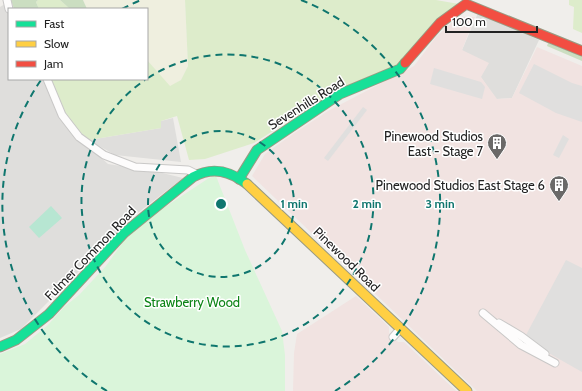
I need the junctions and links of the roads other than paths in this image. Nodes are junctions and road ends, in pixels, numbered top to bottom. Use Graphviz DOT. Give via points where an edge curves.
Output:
graph roads {
  1 [pos="582,51"];
  2 [pos="47,80"];
  3 [pos="196,174"];
  4 [pos="239,179"];
  5 [pos="400,329"];
  6 [pos="393,337"];
  7 [pos="0,347"];
  8 [pos="555,363"];
  9 [pos="467,391"];
  1 -- 4 [label="street, Sevenhills Road" via="466,4 440,23 400,69 340,94 257,150"];
  2 -- 3 [label="street" via="62,115 79,137 104,155 135,167 188,170"];
  3 -- 4 [label="street, Pinewood Road" via="220,171"];
  3 -- 7 [label="street, Fulmer Common Road" via="124,233 43,319 20,339"];
  4 -- 5 [label="street, Pinewood Road" via="262,196"];
  5 -- 6 [label="street"];
  5 -- 9 [label="street, Pinewood Road"];
  8 -- 8 [label="street" via="517,342 483,313 521,336"];
}
